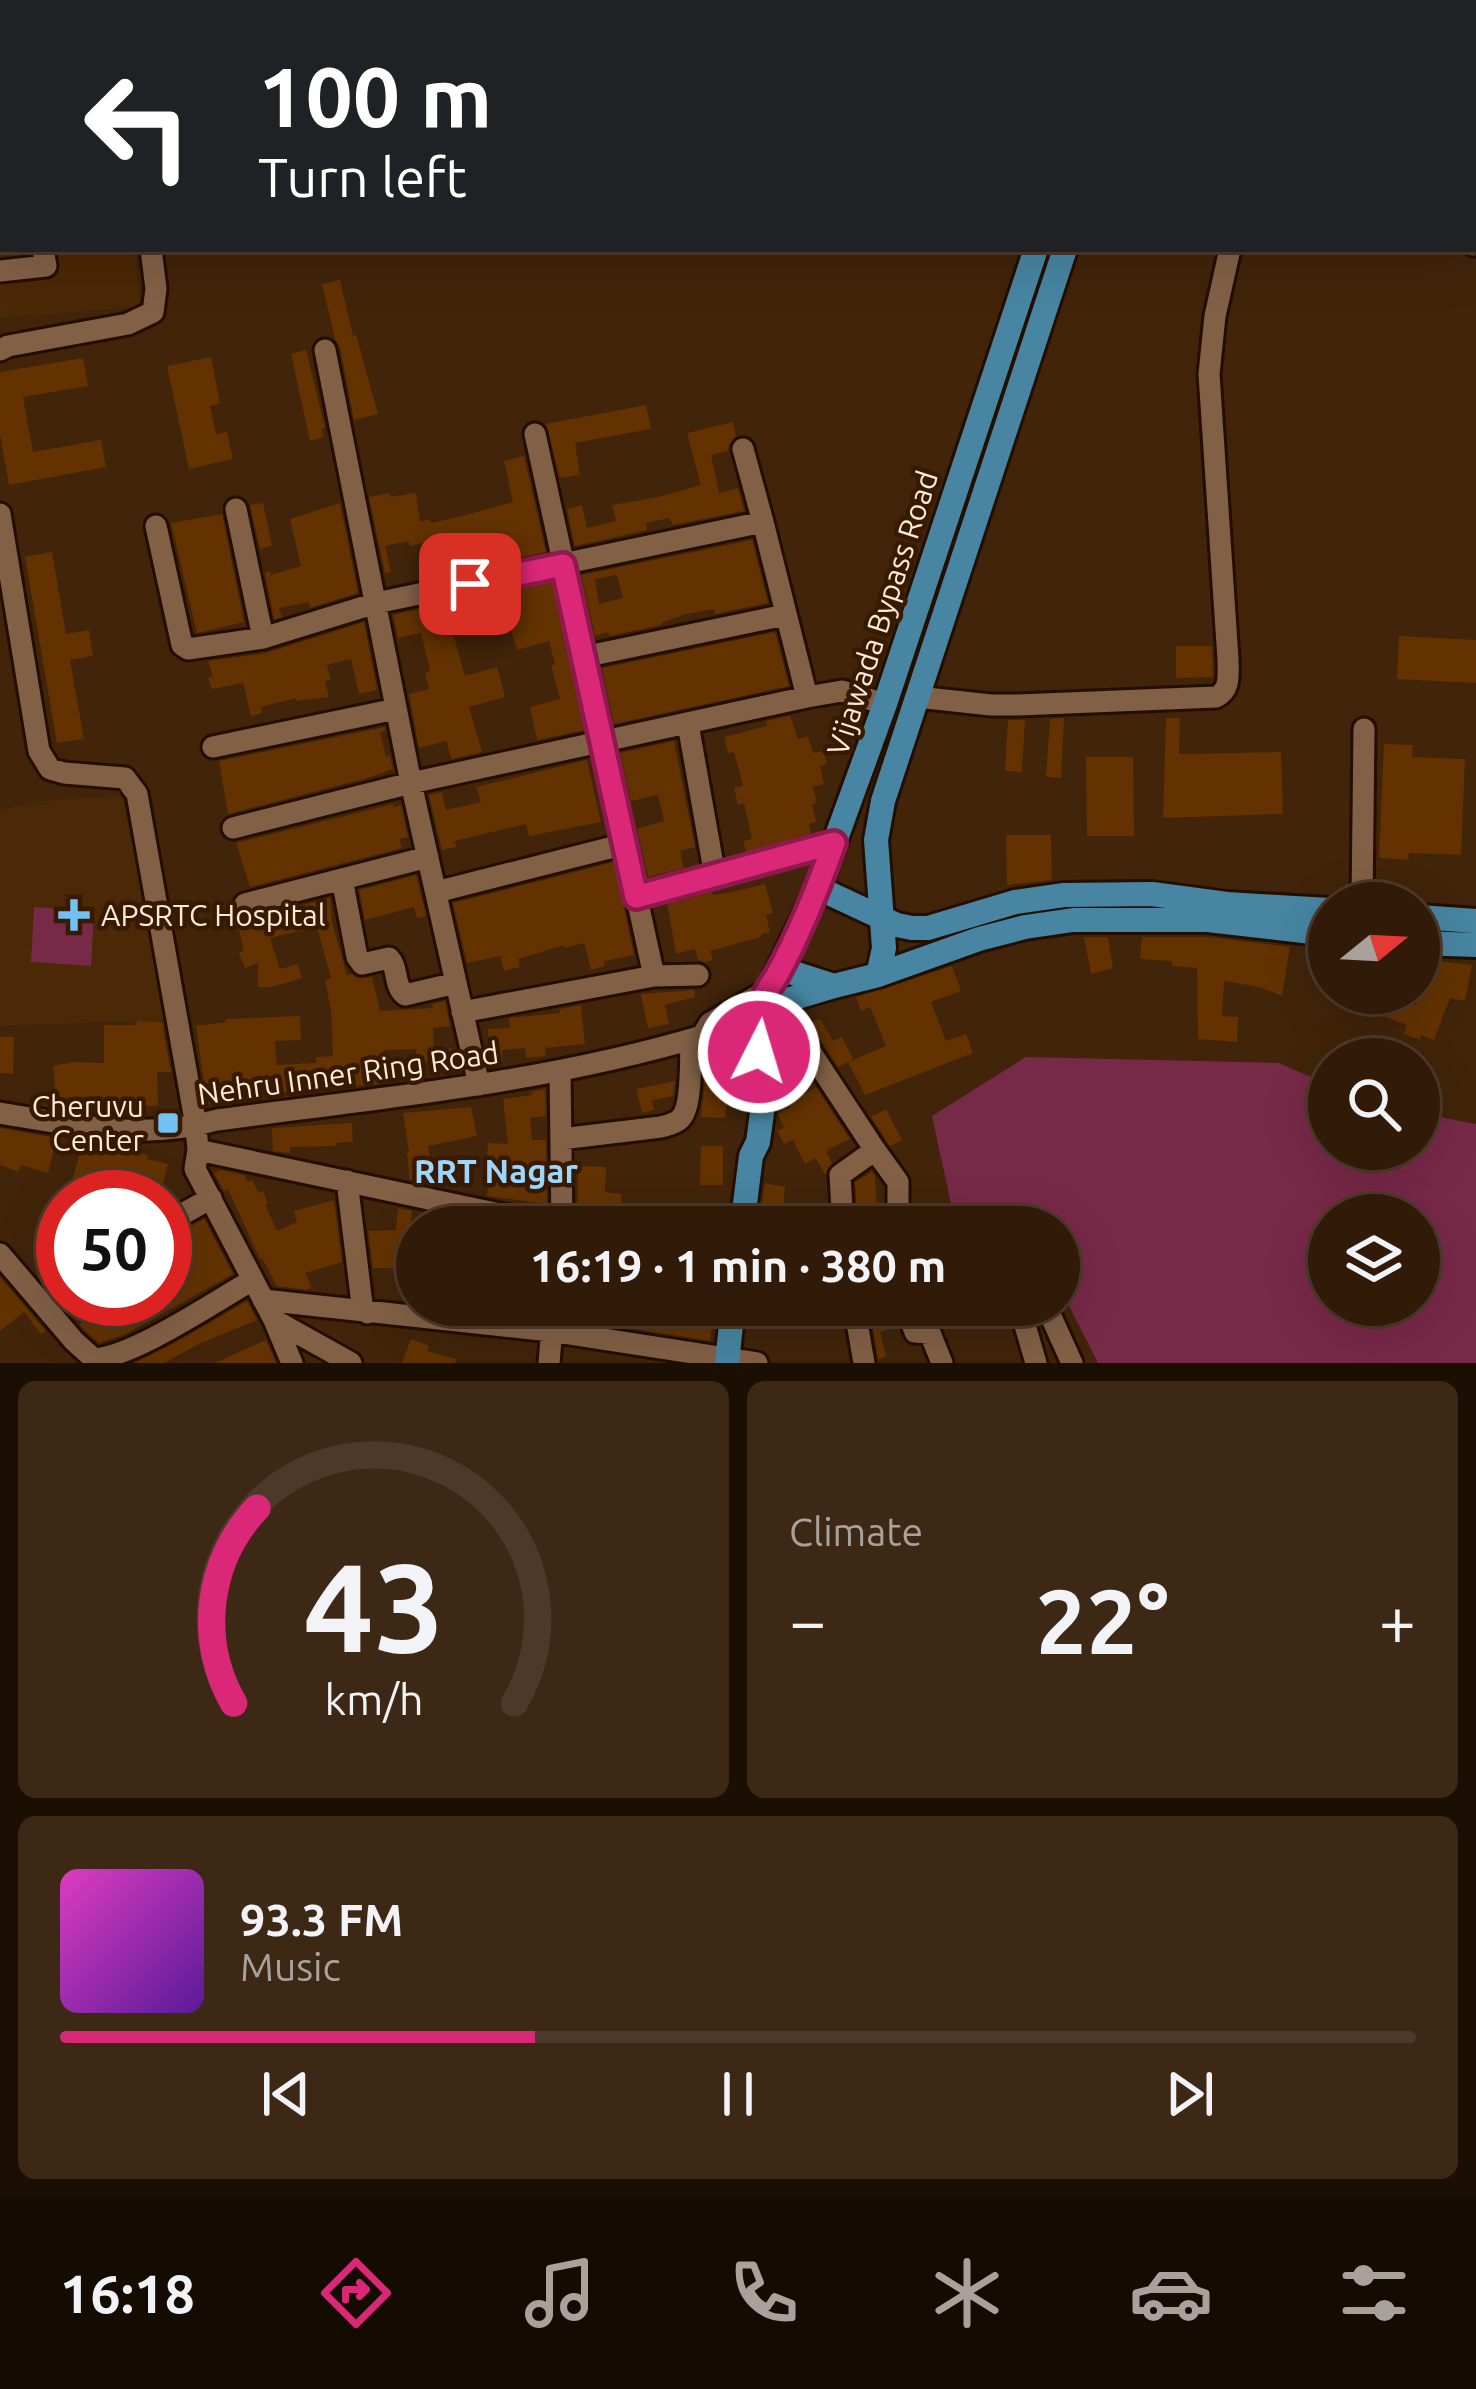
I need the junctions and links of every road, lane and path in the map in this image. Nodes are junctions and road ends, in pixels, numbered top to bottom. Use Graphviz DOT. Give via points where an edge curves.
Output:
graph roads {
  1 [pos="44,252"];
  2 [pos="151,252"];
  3 [pos="1035,252"];
  4 [pos="1063,252"];
  5 [pos="1229,252"];
  6 [pos="0,271"];
  7 [pos="0,350"];
  8 [pos="325,350"];
  9 [pos="997,364"];
  10 [pos="1026,367"];
  11 [pos="535,434"];
  12 [pos="742,449"];
  13 [pos="236,509"];
  14 [pos="0,514"];
  15 [pos="763,522"];
  16 [pos="156,526"];
  17 [pos="563,565"];
  18 [pos="376,603"];
  19 [pos="785,615"];
  20 [pos="263,638"];
  21 [pos="583,657"];
  22 [pos="807,697"];
  23 [pos="917,697"];
  24 [pos="885,704"];
  25 [pos="396,709"];
  26 [pos="688,724"];
  27 [pos="1364,729"];
  28 [pos="602,743"];
  29 [pos="213,747"];
  30 [pos="412,783"];
  31 [pos="233,828"];
  32 [pos="834,843"];
  33 [pos="625,844"];
  34 [pos="428,857"];
  35 [pos="715,876"];
  36 [pos="342,879"];
  37 [pos="1362,882"];
  38 [pos="818,888"];
  39 [pos="436,892"];
  40 [pos="636,897"];
  41 [pos="244,904"];
  42 [pos="1308,909"];
  43 [pos="880,917"];
  44 [pos="1440,918"];
  45 [pos="1476,921"];
  46 [pos="1308,932"];
  47 [pos="1440,944"];
  48 [pos="1476,945"];
  49 [pos="698,975"];
  50 [pos="878,975"];
  51 [pos="654,976"];
  52 [pos="456,983"];
  53 [pos="775,996"];
  54 [pos="462,1012"];
  55 [pos="697,1037"];
  56 [pos="560,1071"];
  57 [pos="478,1085"];
  58 [pos="0,1113"];
  59 [pos="196,1126"];
  60 [pos="561,1139"];
  61 [pos="198,1150"];
  62 [pos="875,1150"];
  63 [pos="347,1181"];
  64 [pos="211,1198"];
  65 [pos="464,1206"];
  66 [pos="562,1206"];
  67 [pos="745,1206"];
  68 [pos="842,1206"];
  69 [pos="898,1206"];
  70 [pos="192,1209"];
  71 [pos="0,1254"];
  72 [pos="262,1300"];
  73 [pos="367,1313"];
  74 [pos="552,1326"];
  75 [pos="731,1326"];
  76 [pos="858,1326"];
  77 [pos="913,1326"];
  78 [pos="1025,1326"];
  79 [pos="1055,1326"];
  80 [pos="551,1331"];
  81 [pos="728,1360"];
  82 [pos="292,1363"];
  83 [pos="351,1363"];
  84 [pos="549,1363"];
  85 [pos="757,1363"];
  86 [pos="864,1363"];
  87 [pos="942,1363"];
  88 [pos="1036,1363"];
  89 [pos="1072,1363"];
  1 -- 6 [label="street" via="46,266"];
  2 -- 7 [label="street" via="153,312"];
  3 -- 9 [label="main road, Vijawada Bypass Road"];
  4 -- 10 [label="main road, Vijawada Bypass Road"];
  5 -- 23 [label="street" via="1209,374 1224,693 1018,705"];
  8 -- 18 [label="street"];
  9 -- 10 [label="street"];
  9 -- 24 [label="main road, Vijawada Bypass Road"];
  10 -- 23 [label="main road, Vijawada Bypass Road"];
  11 -- 17 [label="street"];
  12 -- 15 [label="street"];
  13 -- 20 [label="street"];
  14 -- 59 [label="street" via="39,751 50,769 125,778 137,794"];
  15 -- 17 [label="street"];
  15 -- 19 [label="street"];
  16 -- 20 [label="street" via="182,645"];
  17 -- 18 [label="street"];
  17 -- 21 [label="street"];
  18 -- 20 [label="street"];
  18 -- 25 [label="street"];
  19 -- 21 [label="street"];
  19 -- 22 [label="street"];
  21 -- 28 [label="street"];
  22 -- 24 [label="street" via="842,691"];
  22 -- 26 [label="street"];
  23 -- 43 [label="main road, Vijawada Bypass Road" via="876,840"];
  24 -- 32 [label="main road, Vijawada Bypass Road"];
  25 -- 29 [label="street"];
  25 -- 30 [label="street"];
  26 -- 28 [label="street"];
  26 -- 35 [label="street"];
  27 -- 37 [label="street"];
  28 -- 30 [label="street"];
  28 -- 33 [label="street"];
  30 -- 31 [label="street"];
  30 -- 34 [label="street"];
  32 -- 35 [label="street"];
  32 -- 38 [label="main road, Vijawada Bypass Road"];
  33 -- 39 [label="street"];
  33 -- 40 [label="street"];
  34 -- 36 [label="street"];
  34 -- 39 [label="street"];
  35 -- 40 [label="street"];
  36 -- 41 [label="street"];
  36 -- 52 [label="street" via="362,964 388,958 405,995"];
  38 -- 43 [label="main road"];
  38 -- 53 [label="main road, Vijawada Bypass Road"];
  39 -- 52 [label="street"];
  40 -- 51 [label="street"];
  42 -- 43 [label="main road" via="1064,895 928,928"];
  43 -- 50 [label="main road, Vijawada Bypass Road"];
  44 -- 45 [label="main road"];
  46 -- 50 [label="main road" via="1208,920 1073,920 979,939"];
  47 -- 48 [label="main road"];
  49 -- 51 [label="street"];
  50 -- 53 [label="main road"];
  51 -- 54 [label="street"];
  52 -- 54 [label="street"];
  53 -- 55 [label="street, Nehru Inner Ring Road" via="739,1034"];
  53 -- 62 [label="street"];
  53 -- 67 [label="main road, Vijawada Bypass Road"];
  54 -- 57 [label="street"];
  55 -- 56 [label="street, Nehru Inner Ring Road"];
  55 -- 60 [label="street" via="688,1104 675,1123"];
  56 -- 57 [label="street, Nehru Inner Ring Road"];
  56 -- 60 [label="street"];
  57 -- 59 [label="street, Nehru Inner Ring Road"];
  58 -- 59 [label="street, Nehru Inner Ring Road" via="110,1131"];
  59 -- 61 [label="street"];
  60 -- 66 [label="street"];
  61 -- 63 [label="street"];
  61 -- 64 [label="street" via="195,1169"];
  62 -- 68 [label="street" via="840,1175"];
  62 -- 69 [label="street" via="898,1182"];
  63 -- 65 [label="street"];
  63 -- 73 [label="street"];
  64 -- 70 [label="street"];
  64 -- 72 [label="street"];
  71 -- 72 [label="street" via="94,1359"];
  72 -- 73 [label="street"];
  72 -- 82 [label="street"];
  72 -- 83 [label="street"];
  73 -- 80 [label="street"];
  74 -- 80 [label="street"];
  75 -- 81 [label="main road"];
  76 -- 86 [label="street"];
  77 -- 87 [label="street" via="930,1333"];
  78 -- 88 [label="street"];
  79 -- 89 [label="street"];
  80 -- 81 [label="street"];
  80 -- 84 [label="street"];
  81 -- 85 [label="street"];
}
